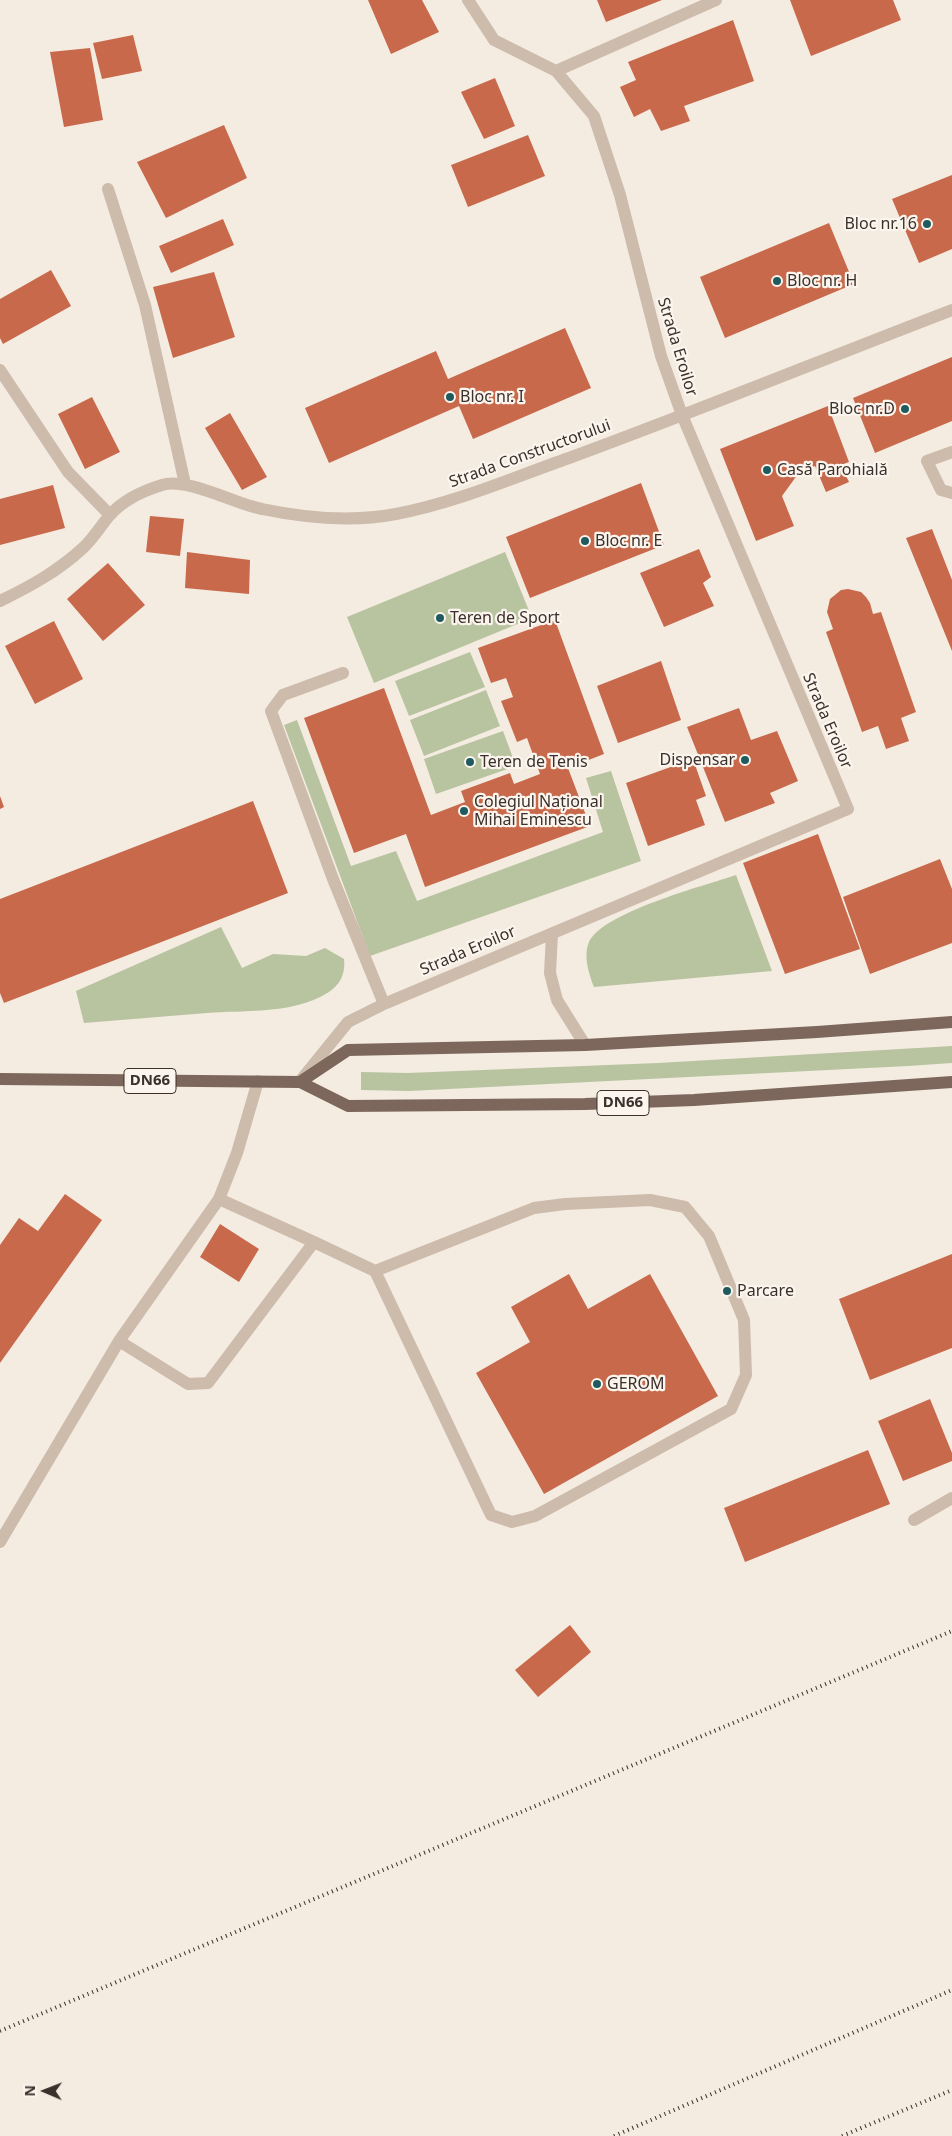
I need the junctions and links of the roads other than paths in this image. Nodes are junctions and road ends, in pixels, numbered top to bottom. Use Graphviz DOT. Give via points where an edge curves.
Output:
graph roads {
  1 [pos="468,0"];
  2 [pos="716,0"];
  3 [pos="556,70"];
  4 [pos="108,189"];
  5 [pos="952,310"];
  6 [pos="0,370"];
  7 [pos="5,385"];
  8 [pos="682,415"];
  9 [pos="952,452"];
  10 [pos="185,484"];
  11 [pos="952,493"];
  12 [pos="110,515"];
  13 [pos="0,600"];
  14 [pos="343,673"];
  15 [pos="552,934"];
  16 [pos="384,1004"];
  17 [pos="952,1022"];
  18 [pos="585,1045"];
  19 [pos="0,1079"];
  20 [pos="258,1082"];
  21 [pos="300,1082"];
  22 [pos="952,1082"];
  23 [pos="219,1199"];
  24 [pos="314,1242"];
  25 [pos="375,1271"];
  26 [pos="119,1341"];
  27 [pos="952,1498"];
  28 [pos="914,1520"];
  29 [pos="0,1542"];
  1 -- 3 [label="street, Strada Eroilor" via="494,40"];
  2 -- 3 [label="street"];
  3 -- 8 [label="street, Strada Eroilor" via="594,116 620,195 661,356"];
  4 -- 10 [label="street" via="145,305"];
  5 -- 8 [label="street, Strada Constructorului"];
  6 -- 7 [label="street"];
  7 -- 12 [label="street" via="68,472"];
  8 -- 10 [label="street, Strada Constructorului" via="436,506 394,515 360,518 284,513 259,509"];
  8 -- 15 [label="street, Strada Eroilor" via="848,809"];
  9 -- 11 [label="street" via="927,461 941,490"];
  10 -- 12 [label="street, Strada Constructorului" via="165,483 126,500"];
  12 -- 13 [label="street, Strada Constructorului" via="86,546 57,570"];
  14 -- 16 [label="street" via="283,695 271,710 333,879"];
  15 -- 16 [label="street, Strada Eroilor"];
  15 -- 18 [label="street" via="550,973 557,1000"];
  16 -- 21 [label="street, Strada Eroilor" via="348,1022"];
  17 -- 18 [label="main road"];
  18 -- 21 [label="main road" via="348,1050"];
  19 -- 20 [label="main road, DN66"];
  20 -- 21 [label="main road, DN66"];
  20 -- 23 [label="street" via="237,1153"];
  21 -- 22 [label="main road, DN66" via="348,1106 694,1100"];
  23 -- 24 [label="street"];
  23 -- 26 [label="street"];
  24 -- 25 [label="street"];
  24 -- 26 [label="street" via="208,1383 188,1384"];
  25 -- 25 [label="street" via="491,1515 512,1522 535,1516 732,1409 746,1374 744,1320 709,1236 684,1207 650,1200 534,1208"];
  26 -- 29 [label="street"];
  27 -- 28 [label="street"];
}
